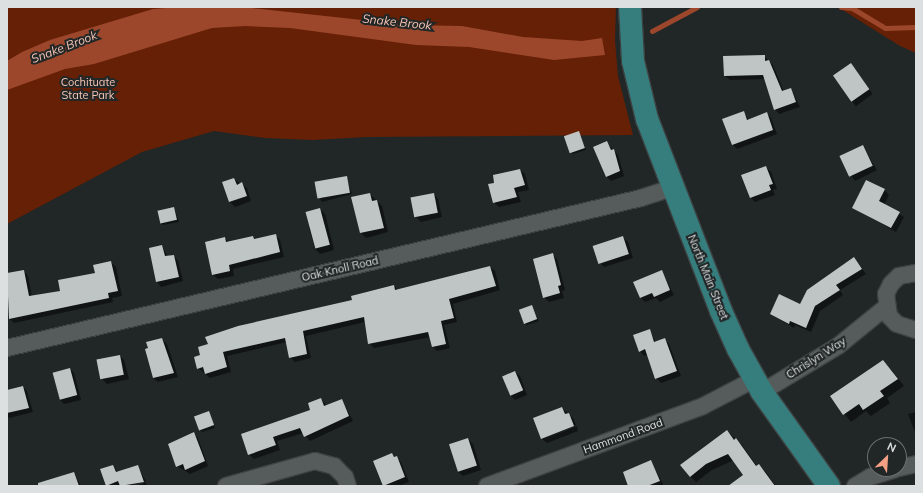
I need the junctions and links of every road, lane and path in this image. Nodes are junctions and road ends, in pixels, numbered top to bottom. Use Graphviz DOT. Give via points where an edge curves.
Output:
graph roads {
  1 [pos="630,7"];
  2 [pos="672,188"];
  3 [pos="916,273"];
  4 [pos="886,307"];
  5 [pos="916,330"];
  6 [pos="7,348"];
  7 [pos="759,385"];
  8 [pos="870,477"];
  9 [pos="226,486"];
  10 [pos="348,486"];
  11 [pos="487,486"];
  12 [pos="829,486"];
  13 [pos="855,486"];
  1 -- 2 [label="main road, North Main Street" via="631,47 643,105"];
  2 -- 6 [label="street, Oak Knoll Road" via="633,200"];
  2 -- 7 [label="main road, North Main Street" via="730,331"];
  3 -- 4 [label="street" via="900,276 891,284 886,294"];
  4 -- 5 [label="street" via="897,324"];
  4 -- 7 [label="street, Chrislyn Way" via="838,346"];
  7 -- 11 [label="street, Hammond Road"];
  7 -- 12 [label="main road, North Main Street"];
  8 -- 13 [label="street"];
  9 -- 10 [label="street" via="315,461 334,466"];
}
